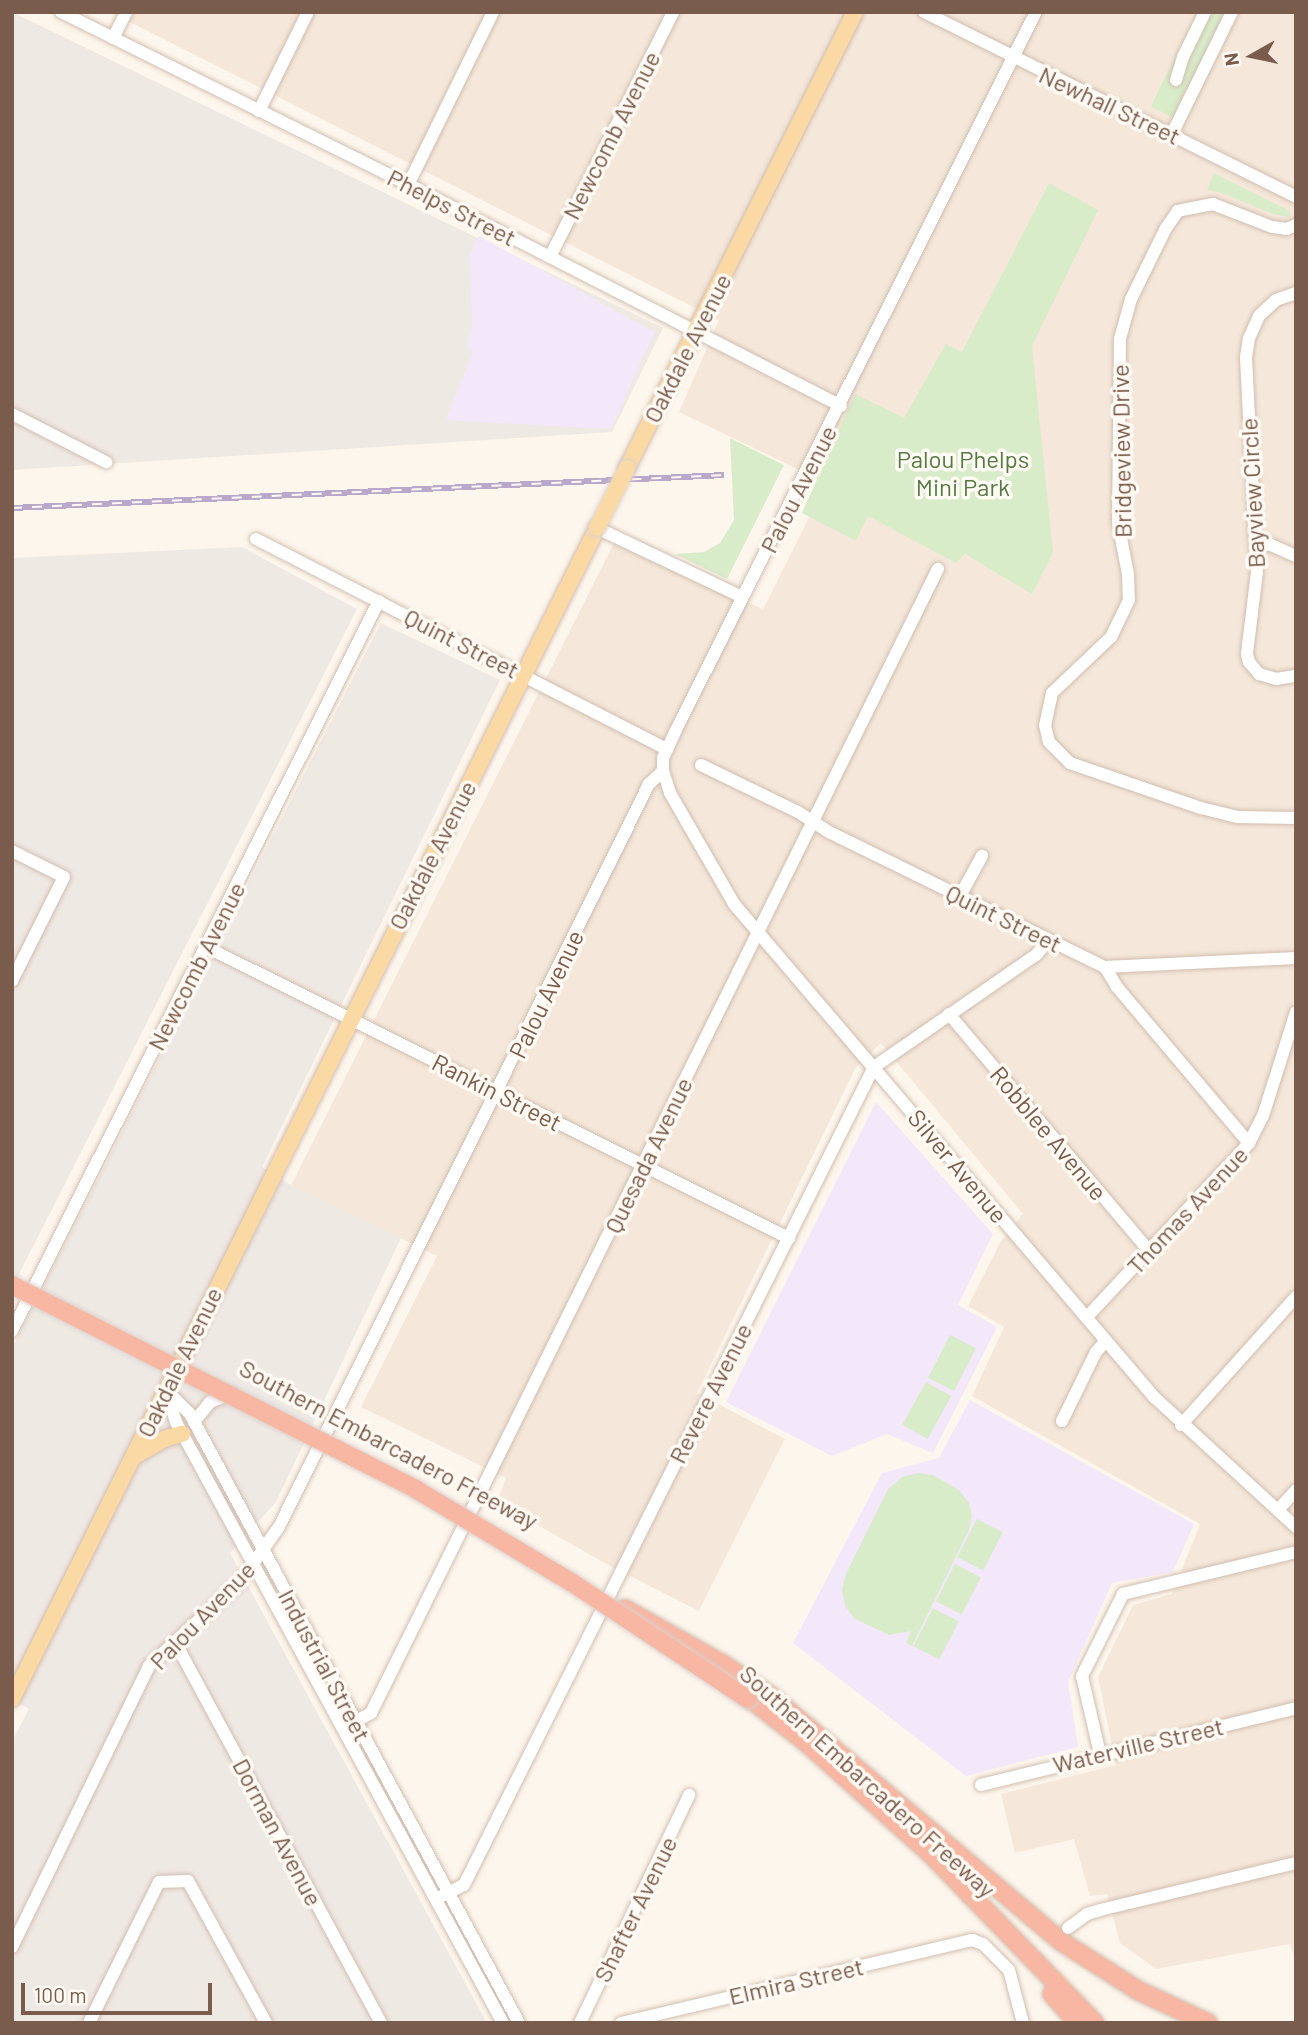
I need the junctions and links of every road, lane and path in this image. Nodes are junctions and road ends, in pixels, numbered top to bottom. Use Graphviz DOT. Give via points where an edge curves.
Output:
graph roads {
  1 [pos="61,12"];
  2 [pos="126,12"];
  3 [pos="308,12"];
  4 [pos="493,12"];
  5 [pos="673,12"];
  6 [pos="855,12"];
  7 [pos="924,12"];
  8 [pos="1036,12"];
  9 [pos="1205,12"];
  10 [pos="1232,12"];
  11 [pos="113,38"];
  12 [pos="1012,59"];
  13 [pos="1176,80"];
  14 [pos="259,111"];
  15 [pos="1171,134"];
  16 [pos="408,184"];
  17 [pos="1296,197"];
  18 [pos="1296,225"];
  19 [pos="550,257"];
  20 [pos="1296,293"];
  21 [pos="695,331"];
  22 [pos="841,406"];
  23 [pos="12,414"];
  24 [pos="106,462"];
  25 [pos="597,528"];
  26 [pos="256,539"];
  27 [pos="1256,544"];
  28 [pos="1296,556"];
  29 [pos="938,569"];
  30 [pos="742,597"];
  31 [pos="379,601"];
  32 [pos="523,674"];
  33 [pos="1296,676"];
  34 [pos="667,749"];
  35 [pos="701,765"];
  36 [pos="663,771"];
  37 [pos="1296,818"];
  38 [pos="812,822"];
  39 [pos="12,851"];
  40 [pos="982,856"];
  41 [pos="960,896"];
  42 [pos="757,930"];
  43 [pos="1048,941"];
  44 [pos="206,947"];
  45 [pos="1296,958"];
  46 [pos="1105,967"];
  47 [pos="12,981"];
  48 [pos="1296,1012"];
  49 [pos="949,1014"];
  50 [pos="350,1019"];
  51 [pos="874,1067"];
  52 [pos="497,1092"];
  53 [pos="1249,1143"];
  54 [pos="643,1165"];
  55 [pos="789,1238"];
  56 [pos="1149,1251"];
  57 [pos="12,1277"];
  58 [pos="12,1285"];
  59 [pos="31,1294"];
  60 [pos="1296,1297"];
  61 [pos="1087,1317"];
  62 [pos="12,1331"];
  63 [pos="1106,1341"];
  64 [pos="177,1366"];
  65 [pos="166,1390"];
  66 [pos="232,1394"];
  67 [pos="1062,1421"];
  68 [pos="194,1422"];
  69 [pos="1181,1425"];
  70 [pos="182,1434"];
  71 [pos="323,1439"];
  72 [pos="131,1459"];
  73 [pos="1296,1490"];
  74 [pos="1278,1510"];
  75 [pos="467,1514"];
  76 [pos="1296,1527"];
  77 [pos="263,1551"];
  78 [pos="1296,1552"];
  79 [pos="254,1565"];
  80 [pos="605,1600"];
  81 [pos="625,1609"];
  82 [pos="175,1642"];
  83 [pos="12,1699"];
  84 [pos="748,1699"];
  85 [pos="1296,1708"];
  86 [pos="356,1721"];
  87 [pos="343,1728"];
  88 [pos="1100,1754"];
  89 [pos="981,1785"];
  90 [pos="689,1795"];
  91 [pos="1296,1863"];
  92 [pos="449,1892"];
  93 [pos="436,1899"];
  94 [pos="1068,1928"];
  95 [pos="12,1947"];
  96 [pos="584,2022"];
  97 [pos="89,2023"];
  98 [pos="266,2023"];
  99 [pos="381,2023"];
  100 [pos="503,2023"];
  101 [pos="519,2023"];
  102 [pos="621,2023"];
  103 [pos="1023,2023"];
  104 [pos="1078,2023"];
  105 [pos="1095,2023"];
  106 [pos="1195,2023"];
  107 [pos="1208,2023"];
  1 -- 11 [label="street, Phelps Street"];
  2 -- 11 [label="street"];
  3 -- 14 [label="street"];
  4 -- 16 [label="street"];
  5 -- 19 [label="street, Newcomb Avenue"];
  6 -- 21 [label="main road, Oakdale Avenue"];
  7 -- 12 [label="street, Newhall Street"];
  8 -- 12 [label="street, Palou Avenue"];
  9 -- 13 [label="street"];
  10 -- 15 [label="street"];
  11 -- 14 [label="street, Phelps Street"];
  12 -- 15 [label="street, Newhall Street"];
  12 -- 22 [label="street, Palou Avenue"];
  14 -- 16 [label="street, Phelps Street"];
  15 -- 17 [label="street, Newhall Street"];
  16 -- 19 [label="street, Phelps Street"];
  18 -- 37 [label="street, Bridgeview Drive" via="1272,227 1213,204 1178,211 1166,228 1131,299 1120,339 1118,523 1129,600 1111,637 1052,693 1045,725 1049,742 1070,763 1201,808 1238,817"];
  19 -- 21 [label="street, Phelps Street"];
  20 -- 27 [label="street, Bayview Circle" via="1276,300 1259,316 1246,358"];
  21 -- 22 [label="street, Phelps Street"];
  21 -- 25 [label="main road, Oakdale Avenue, bridge"];
  22 -- 30 [label="street, Palou Avenue"];
  23 -- 24 [label="street"];
  25 -- 30 [label="street"];
  25 -- 32 [label="main road, Oakdale Avenue"];
  26 -- 31 [label="street, Quint Street"];
  27 -- 28 [label="street"];
  27 -- 33 [label="street, Bayview Circle" via="1249,662 1266,677"];
  29 -- 38 [label="street, Quesada Avenue"];
  30 -- 34 [label="street, Palou Avenue"];
  31 -- 32 [label="street, Quint Street"];
  31 -- 44 [label="street, Newcomb Avenue"];
  32 -- 34 [label="street, Quint Street"];
  32 -- 50 [label="main road, Oakdale Avenue"];
  34 -- 36 [label="street, Palou Avenue"];
  35 -- 38 [label="street, Quint Street"];
  36 -- 42 [label="street, Silver Avenue" via="671,795 734,904"];
  36 -- 52 [label="street, Palou Avenue" via="646,789"];
  38 -- 41 [label="street, Quint Street"];
  38 -- 42 [label="street, Quesada Avenue"];
  39 -- 47 [label="street" via="64,877"];
  40 -- 41 [label="street"];
  41 -- 43 [label="street, Quint Street"];
  42 -- 51 [label="street, Silver Avenue"];
  42 -- 54 [label="street, Quesada Avenue"];
  43 -- 46 [label="street, Quint Street"];
  43 -- 49 [label="street, Revere Avenue" via="1036,955"];
  44 -- 50 [label="street, Rankin Street"];
  44 -- 59 [label="street, Newcomb Avenue"];
  45 -- 46 [label="street"];
  46 -- 53 [label="street"];
  48 -- 53 [label="street, Thomas Avenue" via="1263,1116"];
  49 -- 51 [label="street, Revere Avenue"];
  49 -- 56 [label="street, Robblee Avenue"];
  50 -- 52 [label="street, Rankin Street"];
  50 -- 64 [label="main road, Oakdale Avenue"];
  51 -- 55 [label="street, Revere Avenue"];
  51 -- 61 [label="street, Silver Avenue"];
  52 -- 54 [label="street, Rankin Street"];
  52 -- 71 [label="street, Palou Avenue"];
  53 -- 56 [label="street, Thomas Avenue"];
  54 -- 55 [label="street, Rankin Street"];
  54 -- 75 [label="street, Quesada Avenue"];
  55 -- 80 [label="street, Revere Avenue"];
  56 -- 61 [label="street, Thomas Avenue"];
  57 -- 81 [label="highway, Southern Embarcadero Freeway" via="421,1483"];
  58 -- 59 [label="street"];
  58 -- 84 [label="highway, Southern Embarcadero Freeway, bridge" via="417,1490 583,1589"];
  59 -- 62 [label="street, Newcomb Avenue"];
  59 -- 64 [label="street"];
  60 -- 69 [label="street"];
  61 -- 63 [label="street, Silver Avenue"];
  63 -- 67 [label="street"];
  63 -- 69 [label="street, Silver Avenue"];
  64 -- 65 [label="main road, Oakdale Avenue"];
  64 -- 66 [label="street"];
  65 -- 68 [label="street, Industrial Street"];
  65 -- 70 [label="street, Industrial Street"];
  65 -- 72 [label="main road, Oakdale Avenue"];
  66 -- 68 [label="street" via="210,1402"];
  66 -- 71 [label="street"];
  68 -- 77 [label="street, Industrial Street"];
  69 -- 74 [label="street, Silver Avenue"];
  70 -- 72 [label="main road"];
  70 -- 79 [label="street, Industrial Street"];
  71 -- 75 [label="street"];
  71 -- 77 [label="street, Palou Avenue"];
  72 -- 83 [label="main road, Oakdale Avenue"];
  73 -- 74 [label="street"];
  74 -- 76 [label="street, Silver Avenue"];
  75 -- 80 [label="street"];
  75 -- 86 [label="street, Quesada Avenue" via="371,1713"];
  77 -- 79 [label="street, Palou Avenue"];
  77 -- 86 [label="street, Industrial Street"];
  78 -- 88 [label="street" via="1123,1594 1082,1676"];
  79 -- 82 [label="street, Palou Avenue"];
  79 -- 87 [label="street, Industrial Street"];
  80 -- 92 [label="street, Revere Avenue" via="464,1885"];
  81 -- 105 [label="highway, Southern Embarcadero Freeway, bridge" via="719,1675 849,1779 972,1893"];
  81 -- 107 [label="highway" via="772,1697 1062,1942 1139,1991"];
  82 -- 95 [label="street, Palou Avenue" via="149,1666"];
  82 -- 99 [label="street, Dorman Avenue"];
  84 -- 104 [label="highway, Southern Embarcadero Freeway" via="936,1871"];
  84 -- 106 [label="highway" via="793,1723 1059,1950"];
  85 -- 88 [label="street, Waterville Street"];
  86 -- 87 [label="street, Quesada Avenue"];
  86 -- 92 [label="street, Industrial Street"];
  87 -- 93 [label="street, Industrial Street"];
  88 -- 89 [label="street, Waterville Street"];
  90 -- 96 [label="street, Shafter Avenue"];
  91 -- 94 [label="street" via="1100,1910"];
  92 -- 93 [label="street, Revere Avenue"];
  92 -- 101 [label="street, Industrial Street"];
  93 -- 100 [label="street, Industrial Street"];
  97 -- 98 [label="street" via="159,1882 188,1881"];
  102 -- 103 [label="street, Elmira Street" via="972,1940 1009,1970"];
}
